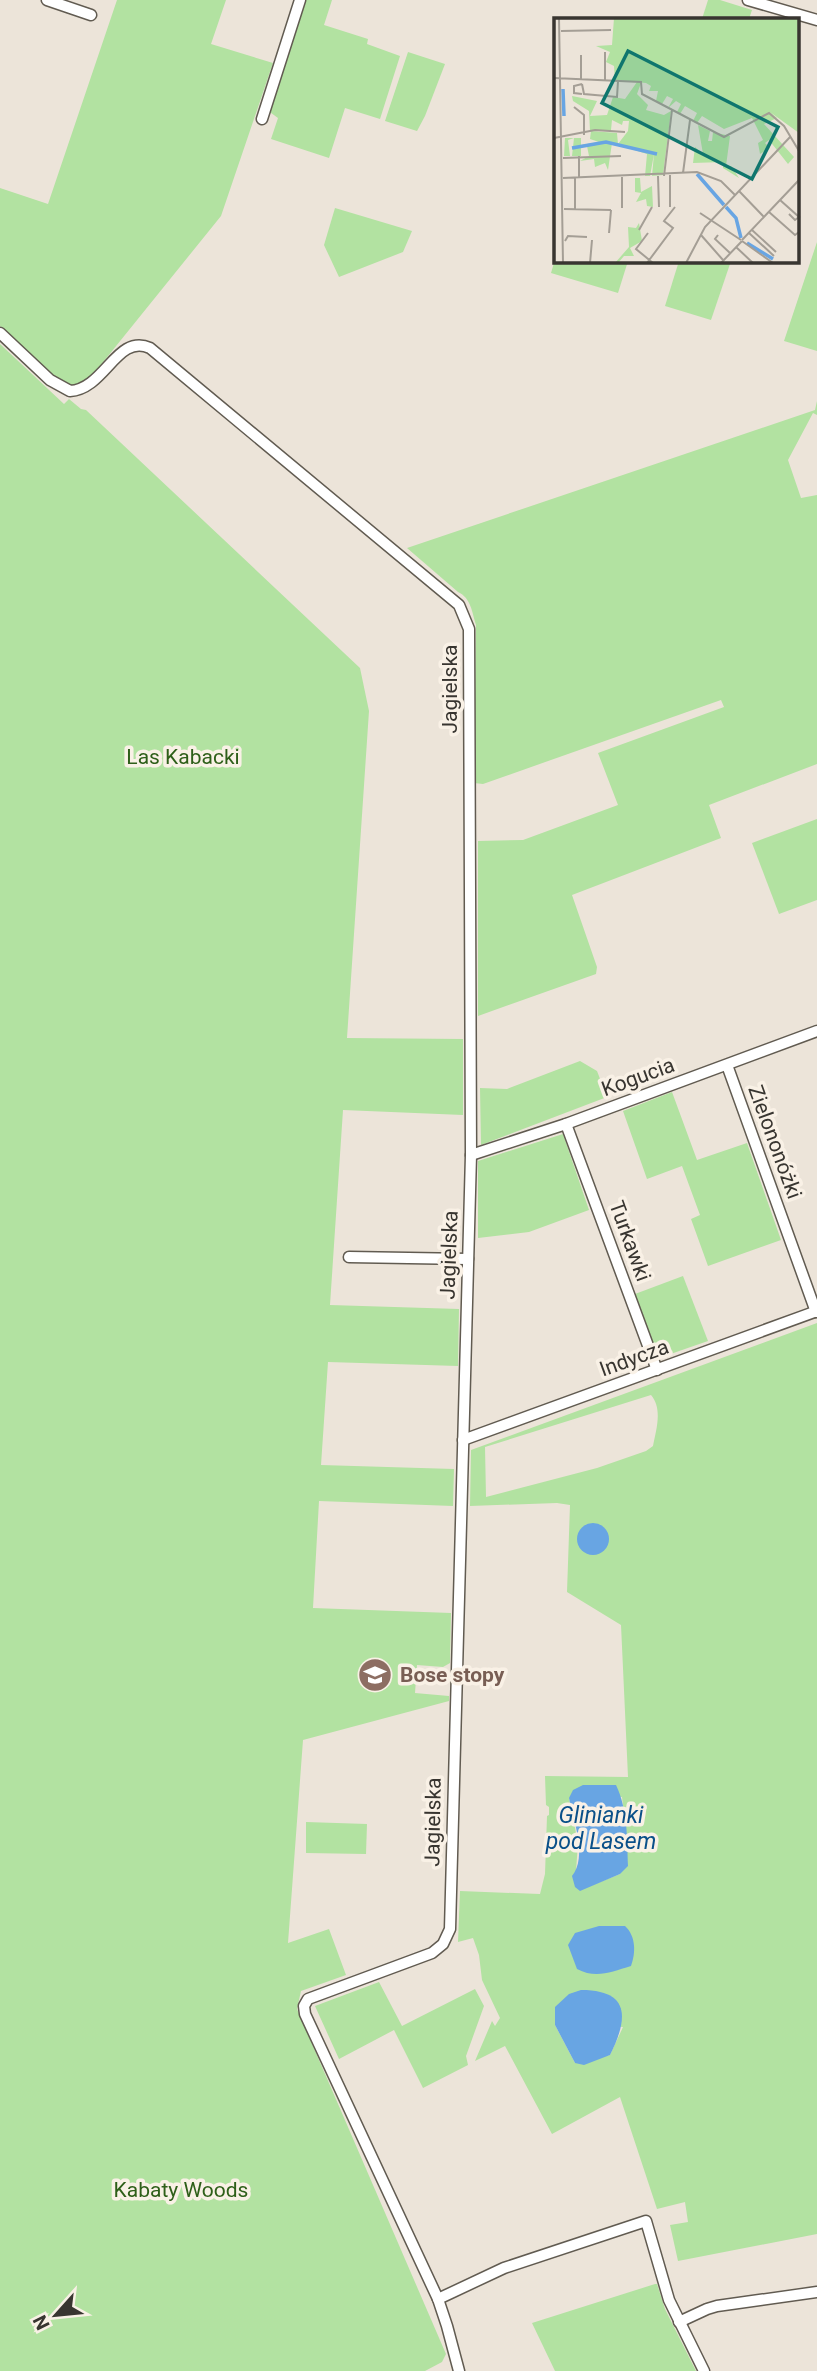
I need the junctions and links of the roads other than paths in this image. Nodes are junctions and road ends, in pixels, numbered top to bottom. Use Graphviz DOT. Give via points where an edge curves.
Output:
graph roads {
  1 [pos="47,0"];
  2 [pos="300,0"];
  3 [pos="748,0"];
  4 [pos="91,15"];
  5 [pos="817,20"];
  6 [pos="262,119"];
  7 [pos="0,333"];
  8 [pos="817,1031"];
  9 [pos="727,1065"];
  10 [pos="566,1124"];
  11 [pos="471,1156"];
  12 [pos="349,1257"];
  13 [pos="468,1259"];
  14 [pos="816,1312"];
  15 [pos="657,1370"];
  16 [pos="463,1440"];
  17 [pos="817,2292"];
  18 [pos="438,2300"];
  19 [pos="679,2322"];
  20 [pos="459,2371"];
  21 [pos="704,2371"];
  1 -- 4 [label="street"];
  2 -- 6 [label="street"];
  3 -- 5 [label="street"];
  7 -- 11 [label="street, Jagielska" via="50,380 70,391 88,387 126,348 140,344 150,348 452,599 464,614 469,629"];
  8 -- 9 [label="street, Kogucia"];
  9 -- 10 [label="street, Kogucia"];
  9 -- 14 [label="street, Zielononóżki"];
  10 -- 11 [label="street, Kogucia"];
  10 -- 15 [label="street, Turkawki"];
  11 -- 13 [label="street, Jagielska"];
  12 -- 13 [label="street"];
  13 -- 16 [label="street, Jagielska"];
  14 -- 15 [label="street, Indycza"];
  15 -- 16 [label="street, Indycza"];
  16 -- 18 [label="street, Jagielska" via="450,1929 432,1953 307,1999 304,2006"];
  17 -- 19 [label="street" via="717,2306"];
  18 -- 19 [label="street" via="503,2268 646,2221"];
  18 -- 20 [label="street, Jagielska"];
  19 -- 21 [label="street"];
}
